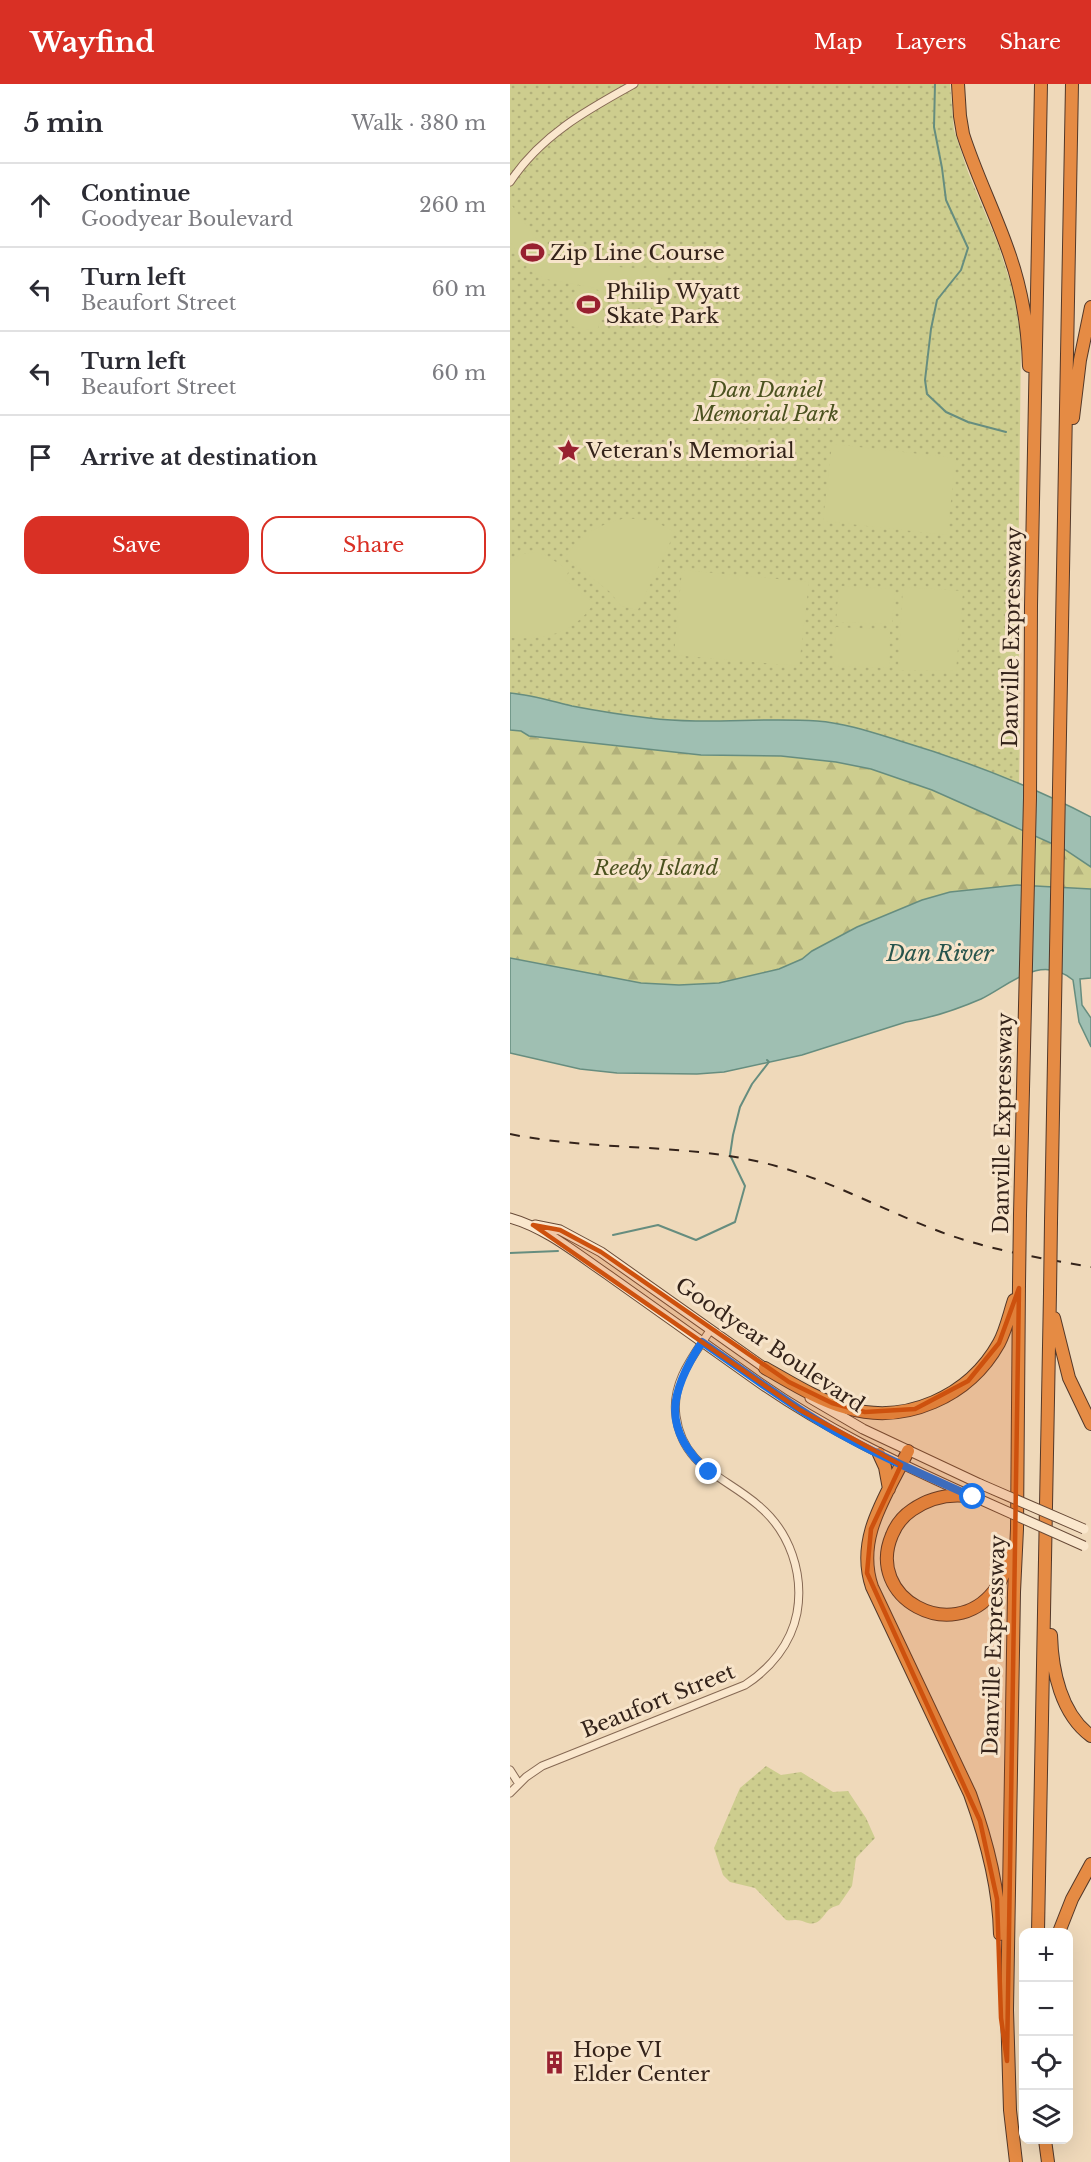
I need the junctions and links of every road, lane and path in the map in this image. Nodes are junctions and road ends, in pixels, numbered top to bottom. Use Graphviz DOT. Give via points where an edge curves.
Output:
graph roads {
  1 [pos="634,84"];
  2 [pos="958,84"];
  3 [pos="1041,84"];
  4 [pos="1072,84"];
  5 [pos="510,182"];
  6 [pos="1091,307"];
  7 [pos="1034,494"];
  8 [pos="1064,553"];
  9 [pos="510,1218"];
  10 [pos="533,1226"];
  11 [pos="1019,1286"];
  12 [pos="1050,1299"];
  13 [pos="711,1329"];
  14 [pos="702,1342"];
  15 [pos="765,1368"];
  16 [pos="1091,1424"];
  17 [pos="908,1452"];
  18 [pos="879,1454"];
  19 [pos="901,1465"];
  20 [pos="889,1489"];
  21 [pos="976,1498"];
  22 [pos="1088,1531"];
  23 [pos="1016,1538"];
  24 [pos="1088,1547"];
  25 [pos="1045,1594"];
  26 [pos="1091,1736"];
  27 [pos="510,1770"];
  28 [pos="519,1784"];
  29 [pos="510,1793"];
  30 [pos="1091,1864"];
  31 [pos="1038,1928"];
  32 [pos="1061,1928"];
  33 [pos="1007,2061"];
  34 [pos="1046,2144"];
  35 [pos="1016,2162"];
  36 [pos="1048,2162"];
  1 -- 5 [label="street" via="558,129"];
  2 -- 7 [label="highway" via="963,134 1010,256 1023,304"];
  3 -- 7 [label="highway, Danville Expressway"];
  4 -- 8 [label="highway"];
  6 -- 8 [label="highway" via="1074,402 1070,530"];
  7 -- 11 [label="highway, Danville Expressway, bridge"];
  8 -- 12 [label="highway, bridge"];
  9 -- 10 [label="main road, Goodyear Boulevard"];
  10 -- 13 [label="main road, Goodyear Boulevard" via="560,1230 601,1252"];
  10 -- 14 [label="main road, Goodyear Boulevard"];
  11 -- 15 [label="highway" via="999,1343 984,1364 955,1391 927,1405 884,1413 847,1408"];
  11 -- 23 [label="highway, Danville Expressway"];
  12 -- 16 [label="highway" via="1069,1378"];
  12 -- 25 [label="highway"];
  13 -- 14 [label="street, Beaufort Street"];
  13 -- 15 [label="main road, Goodyear Boulevard"];
  14 -- 18 [label="main road, Goodyear Boulevard" via="800,1410"];
  14 -- 28 [label="street, Beaufort Street" via="679,1384 675,1405 679,1428 698,1462 758,1505 783,1534 798,1583 798,1606 789,1635 775,1660 745,1685 542,1766"];
  15 -- 17 [label="main road, Goodyear Boulevard" via="820,1405"];
  17 -- 19 [label="highway"];
  17 -- 22 [label="main road, Goodyear Boulevard, bridge"];
  18 -- 19 [label="main road, Goodyear Boulevard"];
  18 -- 20 [label="highway"];
  19 -- 20 [label="highway"];
  19 -- 21 [label="main road, Goodyear Boulevard"];
  20 -- 33 [label="highway" via="871,1529 867,1573 959,1767 980,1821 997,1899 1001,2018"];
  21 -- 23 [label="highway" via="953,1495 933,1499 918,1505 900,1521 890,1540 887,1559 891,1578 902,1596 929,1613 966,1613 985,1601 1000,1582"];
  21 -- 24 [label="main road, Goodyear Boulevard, bridge"];
  23 -- 33 [label="highway, Danville Expressway"];
  25 -- 26 [label="highway" via="1050,1602 1058,1684 1072,1717"];
  25 -- 31 [label="highway"];
  27 -- 28 [label="street"];
  28 -- 29 [label="street, Beaufort Street"];
  30 -- 32 [label="highway"];
  33 -- 35 [label="highway, Danville Expressway"];
  34 -- 36 [label="highway"];
}
